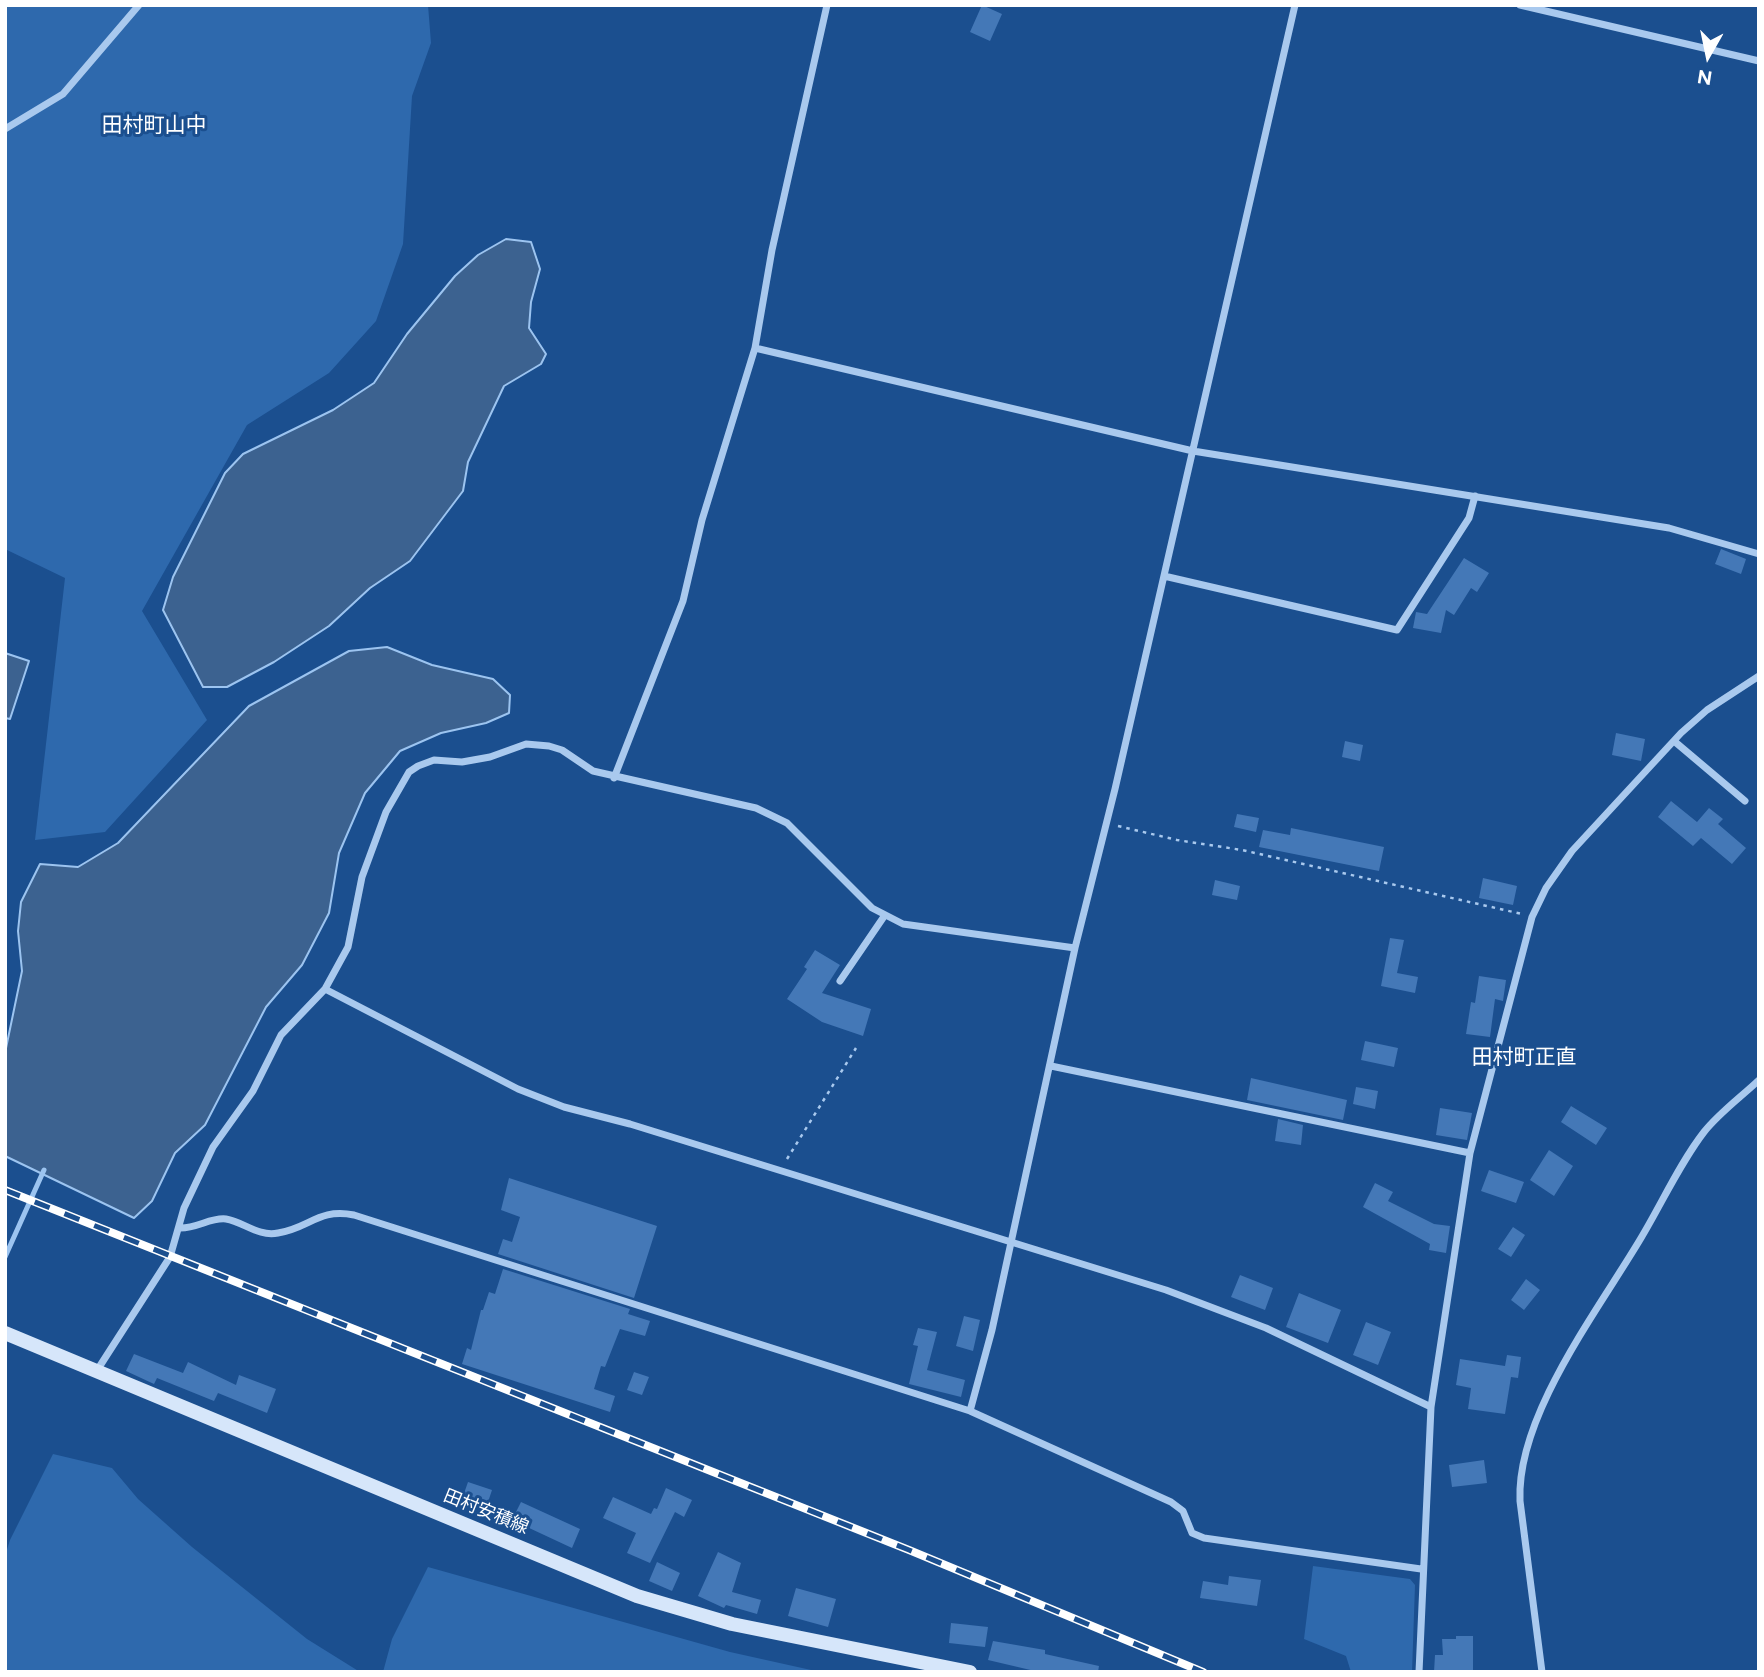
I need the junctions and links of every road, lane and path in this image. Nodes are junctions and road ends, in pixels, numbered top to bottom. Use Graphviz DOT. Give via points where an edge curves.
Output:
graph roads {
  1 [pos="139,5"];
  2 [pos="827,5"];
  3 [pos="1295,5"];
  4 [pos="1520,5"];
  5 [pos="1759,61"];
  6 [pos="5,129"];
  7 [pos="755,348"];
  8 [pos="1193,451"];
  9 [pos="1475,496"];
  10 [pos="1759,554"];
  11 [pos="1164,576"];
  12 [pos="1759,676"];
  13 [pos="1674,741"];
  14 [pos="614,778"];
  15 [pos="1745,801"];
  16 [pos="1106,823"];
  17 [pos="885,915"];
  18 [pos="1528,915"];
  19 [pos="1075,948"];
  20 [pos="840,981"];
  21 [pos="325,989"];
  22 [pos="856,1048"];
  23 [pos="1051,1066"];
  24 [pos="1759,1080"];
  25 [pos="1469,1153"];
  26 [pos="780,1171"];
  27 [pos="179,1228"];
  28 [pos="1009,1243"];
  29 [pos="5,1333"];
  30 [pos="96,1372"];
  31 [pos="1430,1407"];
  32 [pos="970,1412"];
  33 [pos="1421,1569"];
  34 [pos="970,1672"];
  35 [pos="1419,1672"];
  36 [pos="1542,1672"];
  1 -- 6 [label="street" via="64,94"];
  2 -- 7 [label="street"];
  3 -- 8 [label="street"];
  4 -- 5 [label="street"];
  7 -- 8 [label="street"];
  7 -- 14 [label="street" via="702,520 683,601"];
  8 -- 9 [label="street"];
  8 -- 11 [label="street"];
  9 -- 10 [label="street" via="1669,528"];
  9 -- 11 [label="street" via="1469,518 1397,630"];
  11 -- 16 [label="street"];
  12 -- 13 [label="street" via="1707,710"];
  13 -- 15 [label="street"];
  13 -- 25 [label="street" via="1572,851 1536,904"];
  14 -- 17 [label="street" via="756,808 787,823"];
  14 -- 21 [label="street" via="593,771 562,750 540,744 462,762 434,760 409,772 386,812 362,877 348,947"];
  16 -- 18 [label="path"];
  16 -- 19 [label="street"];
  17 -- 19 [label="street" via="902,924 943,932"];
  17 -- 20 [label="street"];
  19 -- 23 [label="street"];
  21 -- 26 [label="street" via="518,1089"];
  21 -- 27 [label="street" via="293,1020 253,1091 213,1147"];
  22 -- 26 [label="path"];
  23 -- 25 [label="street"];
  23 -- 28 [label="street"];
  24 -- 36 [label="street" via="1704,1132 1595,1315 1570,1348 1527,1449 1519,1480 1520,1501"];
  25 -- 31 [label="street"];
  26 -- 28 [label="street"];
  27 -- 30 [label="street" via="170,1257"];
  27 -- 32 [label="street" via="193,1229 221,1219 264,1234 278,1233 333,1211 354,1215"];
  28 -- 31 [label="street" via="1166,1290 1266,1328"];
  28 -- 32 [label="street"];
  29 -- 30 [label="main road, 田村安積線"];
  30 -- 34 [label="main road, 田村安積線" via="637,1596 732,1624"];
  31 -- 33 [label="street"];
  32 -- 33 [label="street" via="1171,1502 1183,1511 1192,1533 1204,1538"];
  33 -- 35 [label="street"];
}
